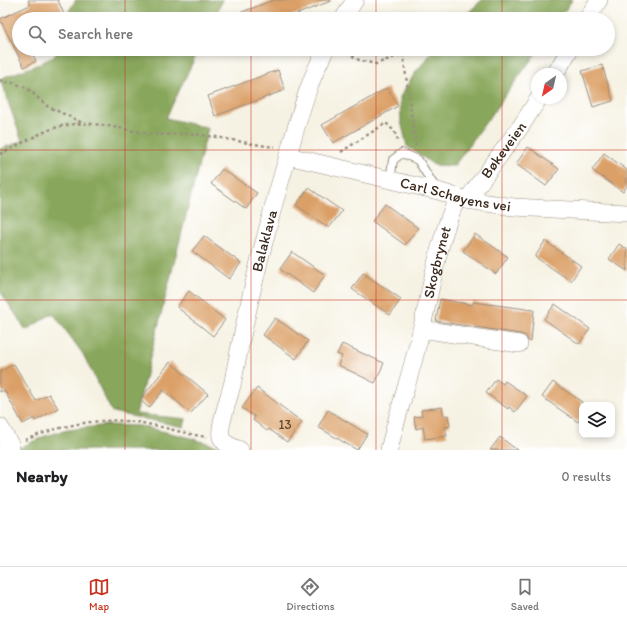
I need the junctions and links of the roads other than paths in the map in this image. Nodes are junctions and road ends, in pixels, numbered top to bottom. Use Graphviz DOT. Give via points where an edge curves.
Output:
graph roads {
  1 [pos="355,0"];
  2 [pos="599,0"];
  3 [pos="347,12"];
  4 [pos="591,12"];
  5 [pos="323,56"];
  6 [pos="566,56"];
  7 [pos="559,68"];
  8 [pos="535,104"];
  9 [pos="288,156"];
  10 [pos="390,181"];
  11 [pos="438,191"];
  12 [pos="463,199"];
  13 [pos="627,213"];
  14 [pos="421,329"];
  15 [pos="519,344"];
  16 [pos="0,427"];
  17 [pos="8,448"];
  18 [pos="240,450"];
  19 [pos="389,450"];
  1 -- 3 [label="street"];
  2 -- 4 [label="street"];
  5 -- 9 [label="street, Balaklava" via="307,95"];
  6 -- 7 [label="street"];
  8 -- 12 [label="street, Bøkeveien" via="521,126"];
  9 -- 10 [label="street, Carl Schøyens vei"];
  9 -- 18 [label="street, Balaklava" via="248,307 221,428 222,437 227,444"];
  10 -- 11 [label="street, Carl Schøyens vei"];
  10 -- 11 [label="lane" via="393,160 402,153 418,160"];
  11 -- 12 [label="street, Carl Schøyens vei"];
  12 -- 13 [label="street, Carl Schøyens vei" via="514,206"];
  12 -- 14 [label="street, Skogbrynet" via="453,208 442,240"];
  14 -- 15 [label="street"];
  14 -- 19 [label="street, Skogbrynet"];
  16 -- 17 [label="street"];
}
